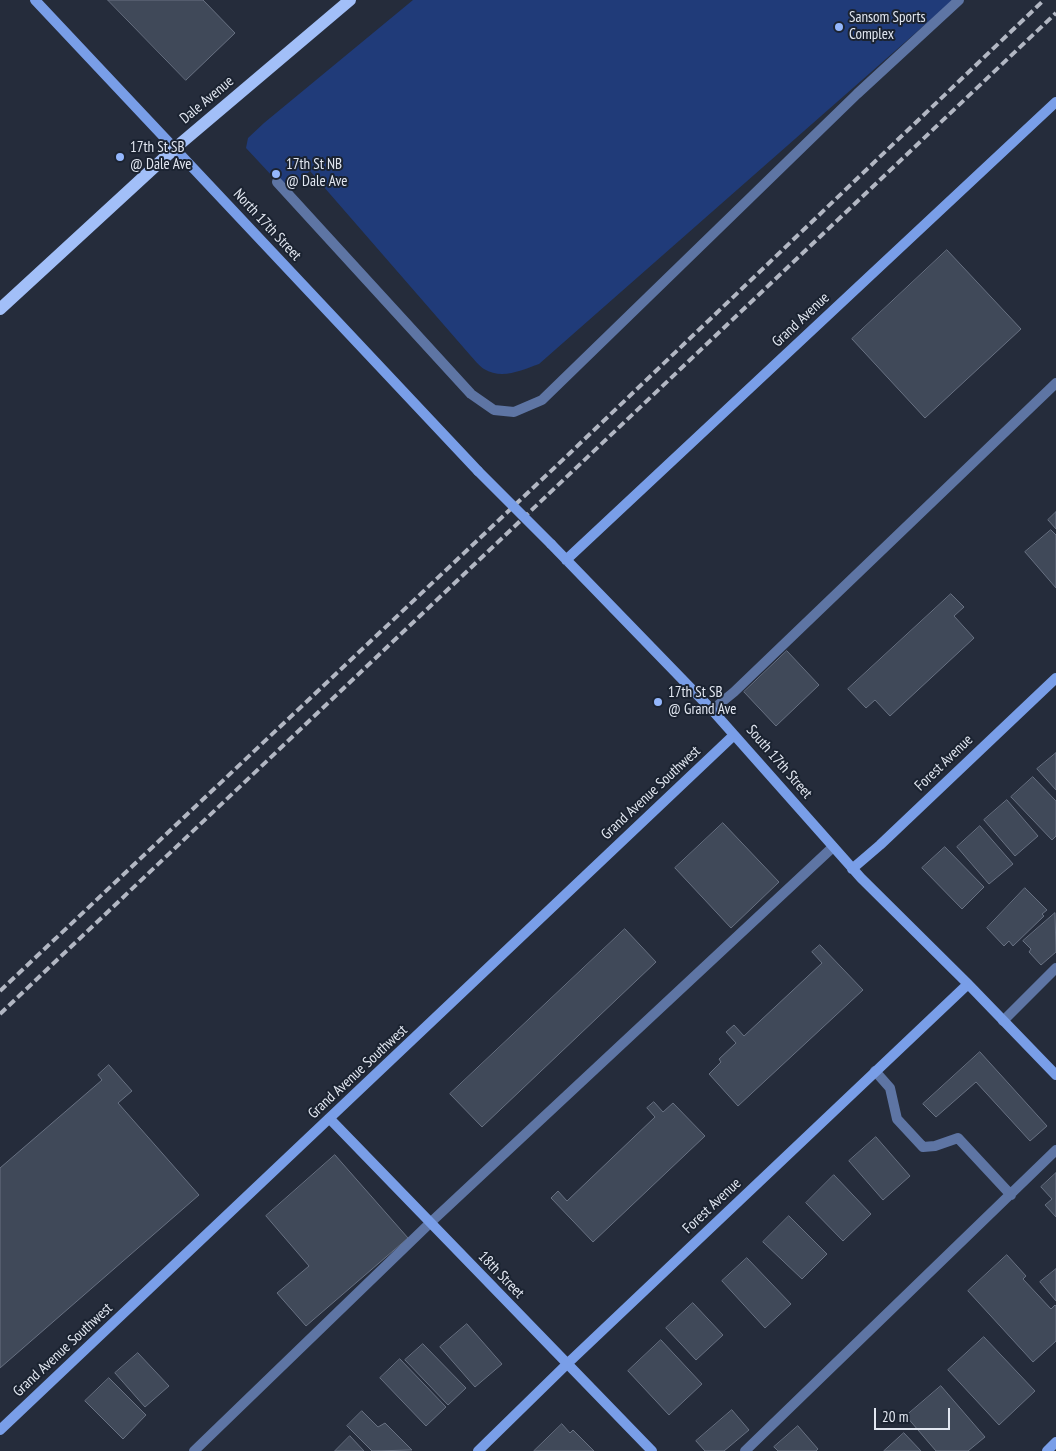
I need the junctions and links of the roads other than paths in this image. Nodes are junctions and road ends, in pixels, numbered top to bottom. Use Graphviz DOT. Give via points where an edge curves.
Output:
graph roads {
  1 [pos="35,0"];
  2 [pos="350,0"];
  3 [pos="959,0"];
  4 [pos="1056,102"];
  5 [pos="174,149"];
  6 [pos="277,182"];
  7 [pos="0,309"];
  8 [pos="1056,384"];
  9 [pos="478,471"];
  10 [pos="566,560"];
  11 [pos="1056,678"];
  12 [pos="712,710"];
  13 [pos="734,735"];
  14 [pos="833,847"];
  15 [pos="852,869"];
  16 [pos="1056,968"];
  17 [pos="968,984"];
  18 [pos="1003,1020"];
  19 [pos="875,1071"];
  20 [pos="1056,1075"];
  21 [pos="330,1120"];
  22 [pos="1056,1150"];
  23 [pos="1011,1195"];
  24 [pos="430,1224"];
  25 [pos="567,1364"];
  26 [pos="0,1430"];
  27 [pos="1056,1442"];
  28 [pos="194,1451"];
  29 [pos="478,1451"];
  30 [pos="652,1451"];
  31 [pos="745,1451"];
  32 [pos="1047,1451"];
  1 -- 5 [label="street, North 17th Street"];
  2 -- 5 [label="main road, Dale Avenue"];
  3 -- 6 [label="lane" via="542,400 514,412 494,410 471,394"];
  4 -- 10 [label="street, Grand Avenue"];
  5 -- 7 [label="main road, Dale Avenue"];
  5 -- 9 [label="street, North 17th Street"];
  8 -- 12 [label="lane"];
  9 -- 10 [label="street, South 17th Street, bridge"];
  10 -- 12 [label="street, South 17th Street"];
  11 -- 15 [label="street, Forest Avenue"];
  12 -- 13 [label="street, South 17th Street"];
  13 -- 14 [label="street, South 17th Street"];
  13 -- 21 [label="street, Grand Avenue Southwest"];
  14 -- 15 [label="street, South 17th Street"];
  14 -- 24 [label="lane"];
  15 -- 17 [label="street, South 17th Street"];
  16 -- 18 [label="lane"];
  17 -- 18 [label="street, South 17th Street"];
  17 -- 19 [label="street, Forest Avenue"];
  18 -- 20 [label="street, South 17th Street"];
  19 -- 23 [label="lane" via="890,1088 897,1119 923,1148 958,1138"];
  19 -- 25 [label="street, Forest Avenue"];
  21 -- 24 [label="street, 18th Street"];
  21 -- 26 [label="street, Grand Avenue Southwest"];
  22 -- 23 [label="lane"];
  23 -- 31 [label="lane"];
  24 -- 25 [label="street, 18th Street"];
  24 -- 28 [label="lane"];
  25 -- 29 [label="street, Forest Avenue"];
  25 -- 30 [label="street, 18th Street"];
  27 -- 32 [label="street"];
}
